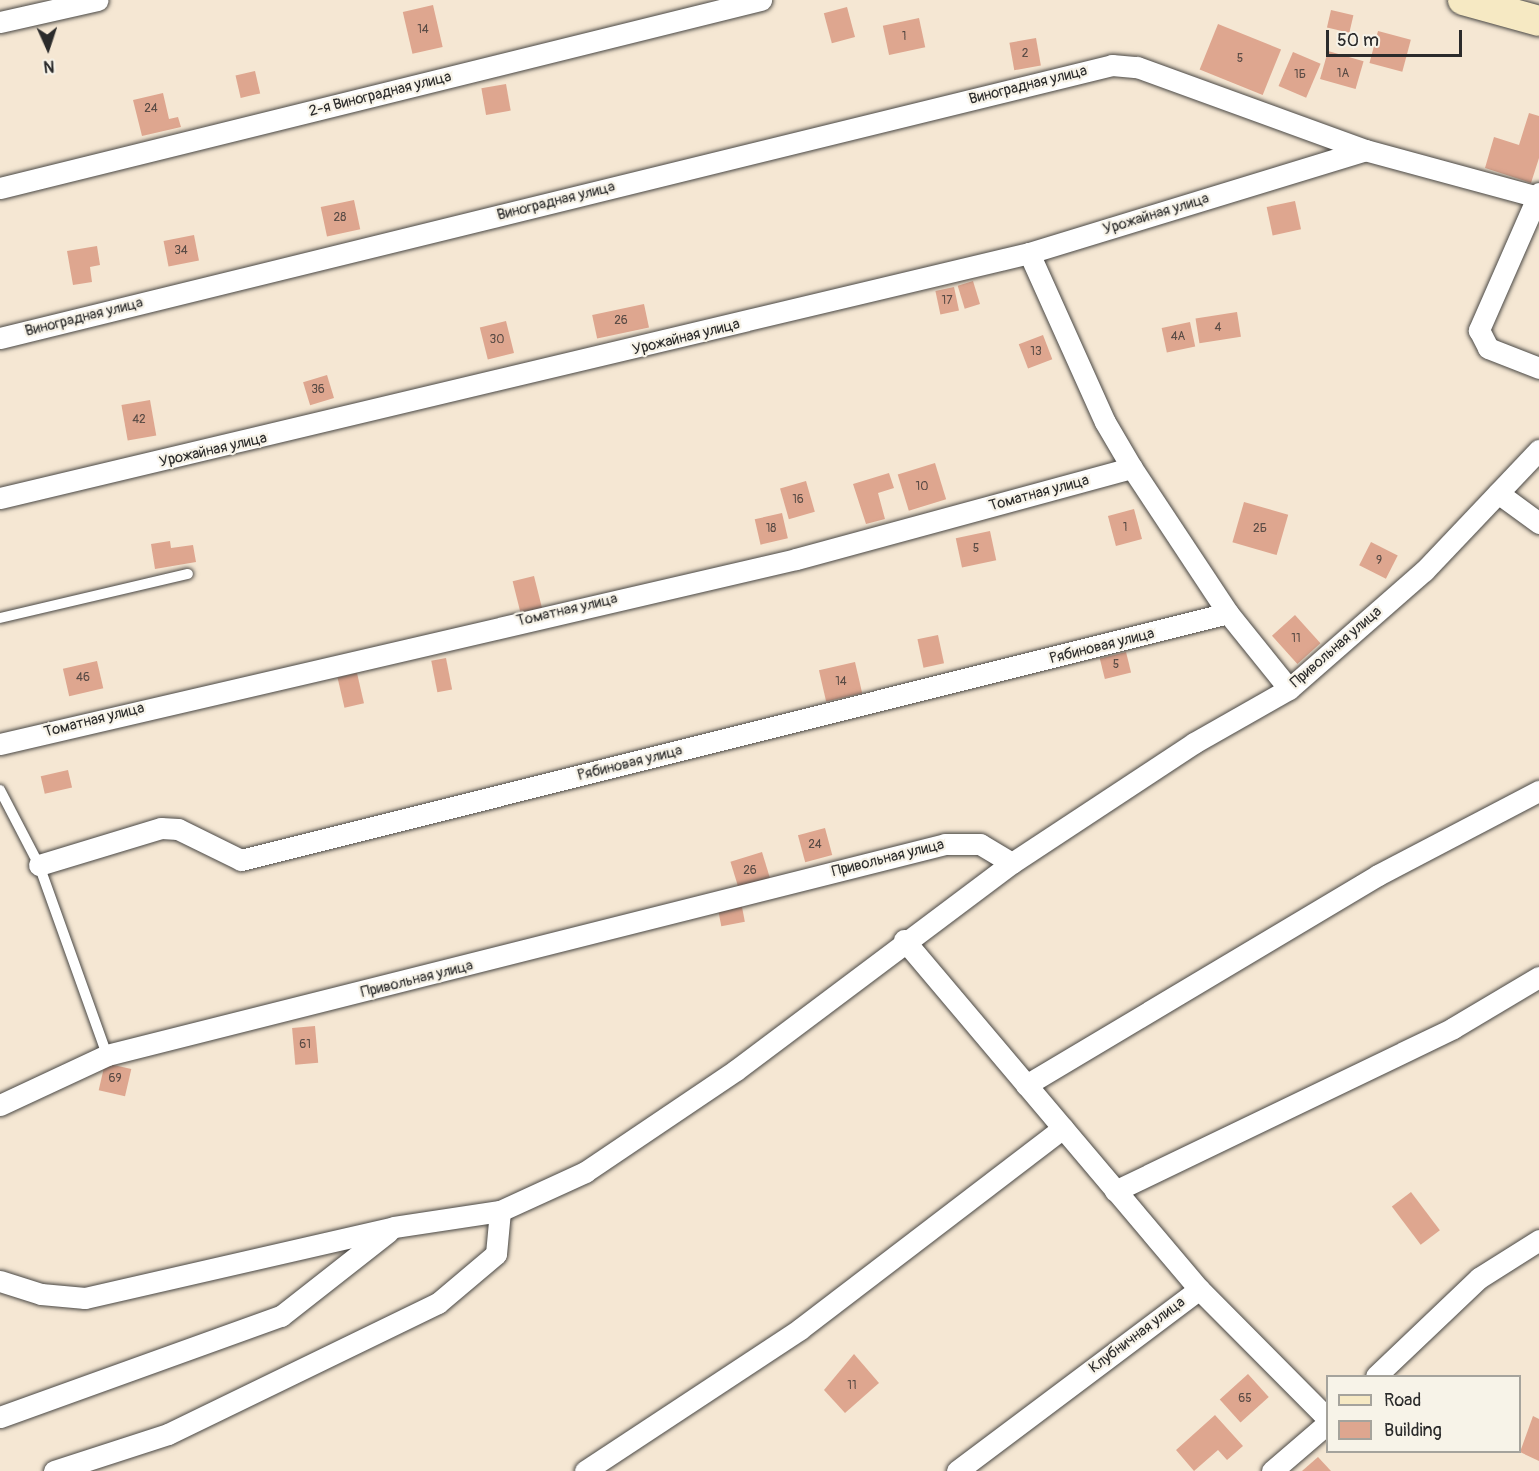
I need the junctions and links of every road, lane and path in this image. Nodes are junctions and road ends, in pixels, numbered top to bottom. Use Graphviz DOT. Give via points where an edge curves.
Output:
graph roads {
  1 [pos="98,0"];
  2 [pos="761,0"];
  3 [pos="1463,0"];
  4 [pos="1539,21"];
  5 [pos="0,22"];
  6 [pos="1365,150"];
  7 [pos="0,188"];
  8 [pos="1538,195"];
  9 [pos="1029,253"];
  10 [pos="0,338"];
  11 [pos="1539,368"];
  12 [pos="1539,450"];
  13 [pos="1132,468"];
  14 [pos="1498,493"];
  15 [pos="0,498"];
  16 [pos="1539,523"];
  17 [pos="188,574"];
  18 [pos="1228,613"];
  19 [pos="0,618"];
  20 [pos="1289,689"];
  21 [pos="0,744"];
  22 [pos="0,790"];
  23 [pos="1539,790"];
  24 [pos="1012,863"];
  25 [pos="39,865"];
  26 [pos="904,940"];
  27 [pos="1539,977"];
  28 [pos="107,1054"];
  29 [pos="1026,1085"];
  30 [pos="0,1105"];
  31 [pos="1063,1128"];
  32 [pos="1115,1191"];
  33 [pos="500,1211"];
  34 [pos="394,1227"];
  35 [pos="1539,1240"];
  36 [pos="0,1281"];
  37 [pos="1199,1288"];
  38 [pos="1378,1375"];
  39 [pos="0,1418"];
  40 [pos="1326,1419"];
  41 [pos="1326,1423"];
  42 [pos="54,1471"];
  43 [pos="585,1471"];
  44 [pos="957,1471"];
  45 [pos="1272,1471"];
  1 -- 5 [label="street"];
  2 -- 7 [label="street, 2-я Виноградная улица"];
  3 -- 4 [label="main road"];
  6 -- 8 [label="street"];
  6 -- 9 [label="street, Урожайная улица"];
  6 -- 10 [label="street, Виноградная улица" via="1137,67 1112,65"];
  8 -- 11 [label="street" via="1479,330 1488,348"];
  9 -- 13 [label="street" via="1105,423"];
  9 -- 15 [label="street, Урожайная улица"];
  12 -- 14 [label="street, Привольная улица"];
  13 -- 18 [label="street"];
  13 -- 21 [label="street, Томатная улица" via="796,559"];
  14 -- 16 [label="street"];
  14 -- 20 [label="street, Привольная улица" via="1424,570"];
  17 -- 19 [label="lane"];
  18 -- 20 [label="street"];
  18 -- 25 [label="street, Рябиновая улица" via="241,860 172,828"];
  20 -- 24 [label="street, Привольная улица" via="1194,743"];
  22 -- 25 [label="lane"];
  23 -- 29 [label="street" via="1378,875"];
  24 -- 26 [label="street"];
  24 -- 28 [label="street, Привольная улица" via="980,844 945,844"];
  25 -- 28 [label="lane"];
  26 -- 29 [label="street"];
  26 -- 33 [label="street" via="727,1076 585,1172"];
  27 -- 32 [label="street" via="1453,1028"];
  28 -- 30 [label="street, Привольная улица"];
  29 -- 31 [label="street"];
  31 -- 32 [label="street"];
  31 -- 43 [label="street" via="800,1329"];
  32 -- 37 [label="street"];
  33 -- 34 [label="street"];
  33 -- 42 [label="street" via="496,1254 438,1303 168,1434"];
  34 -- 36 [label="street" via="85,1298 41,1294"];
  34 -- 39 [label="street" via="281,1316"];
  35 -- 38 [label="street" via="1479,1278"];
  37 -- 40 [label="street, Клубничная улица"];
  37 -- 44 [label="street, Клубничная улица"];
  41 -- 45 [label="street"];
}
